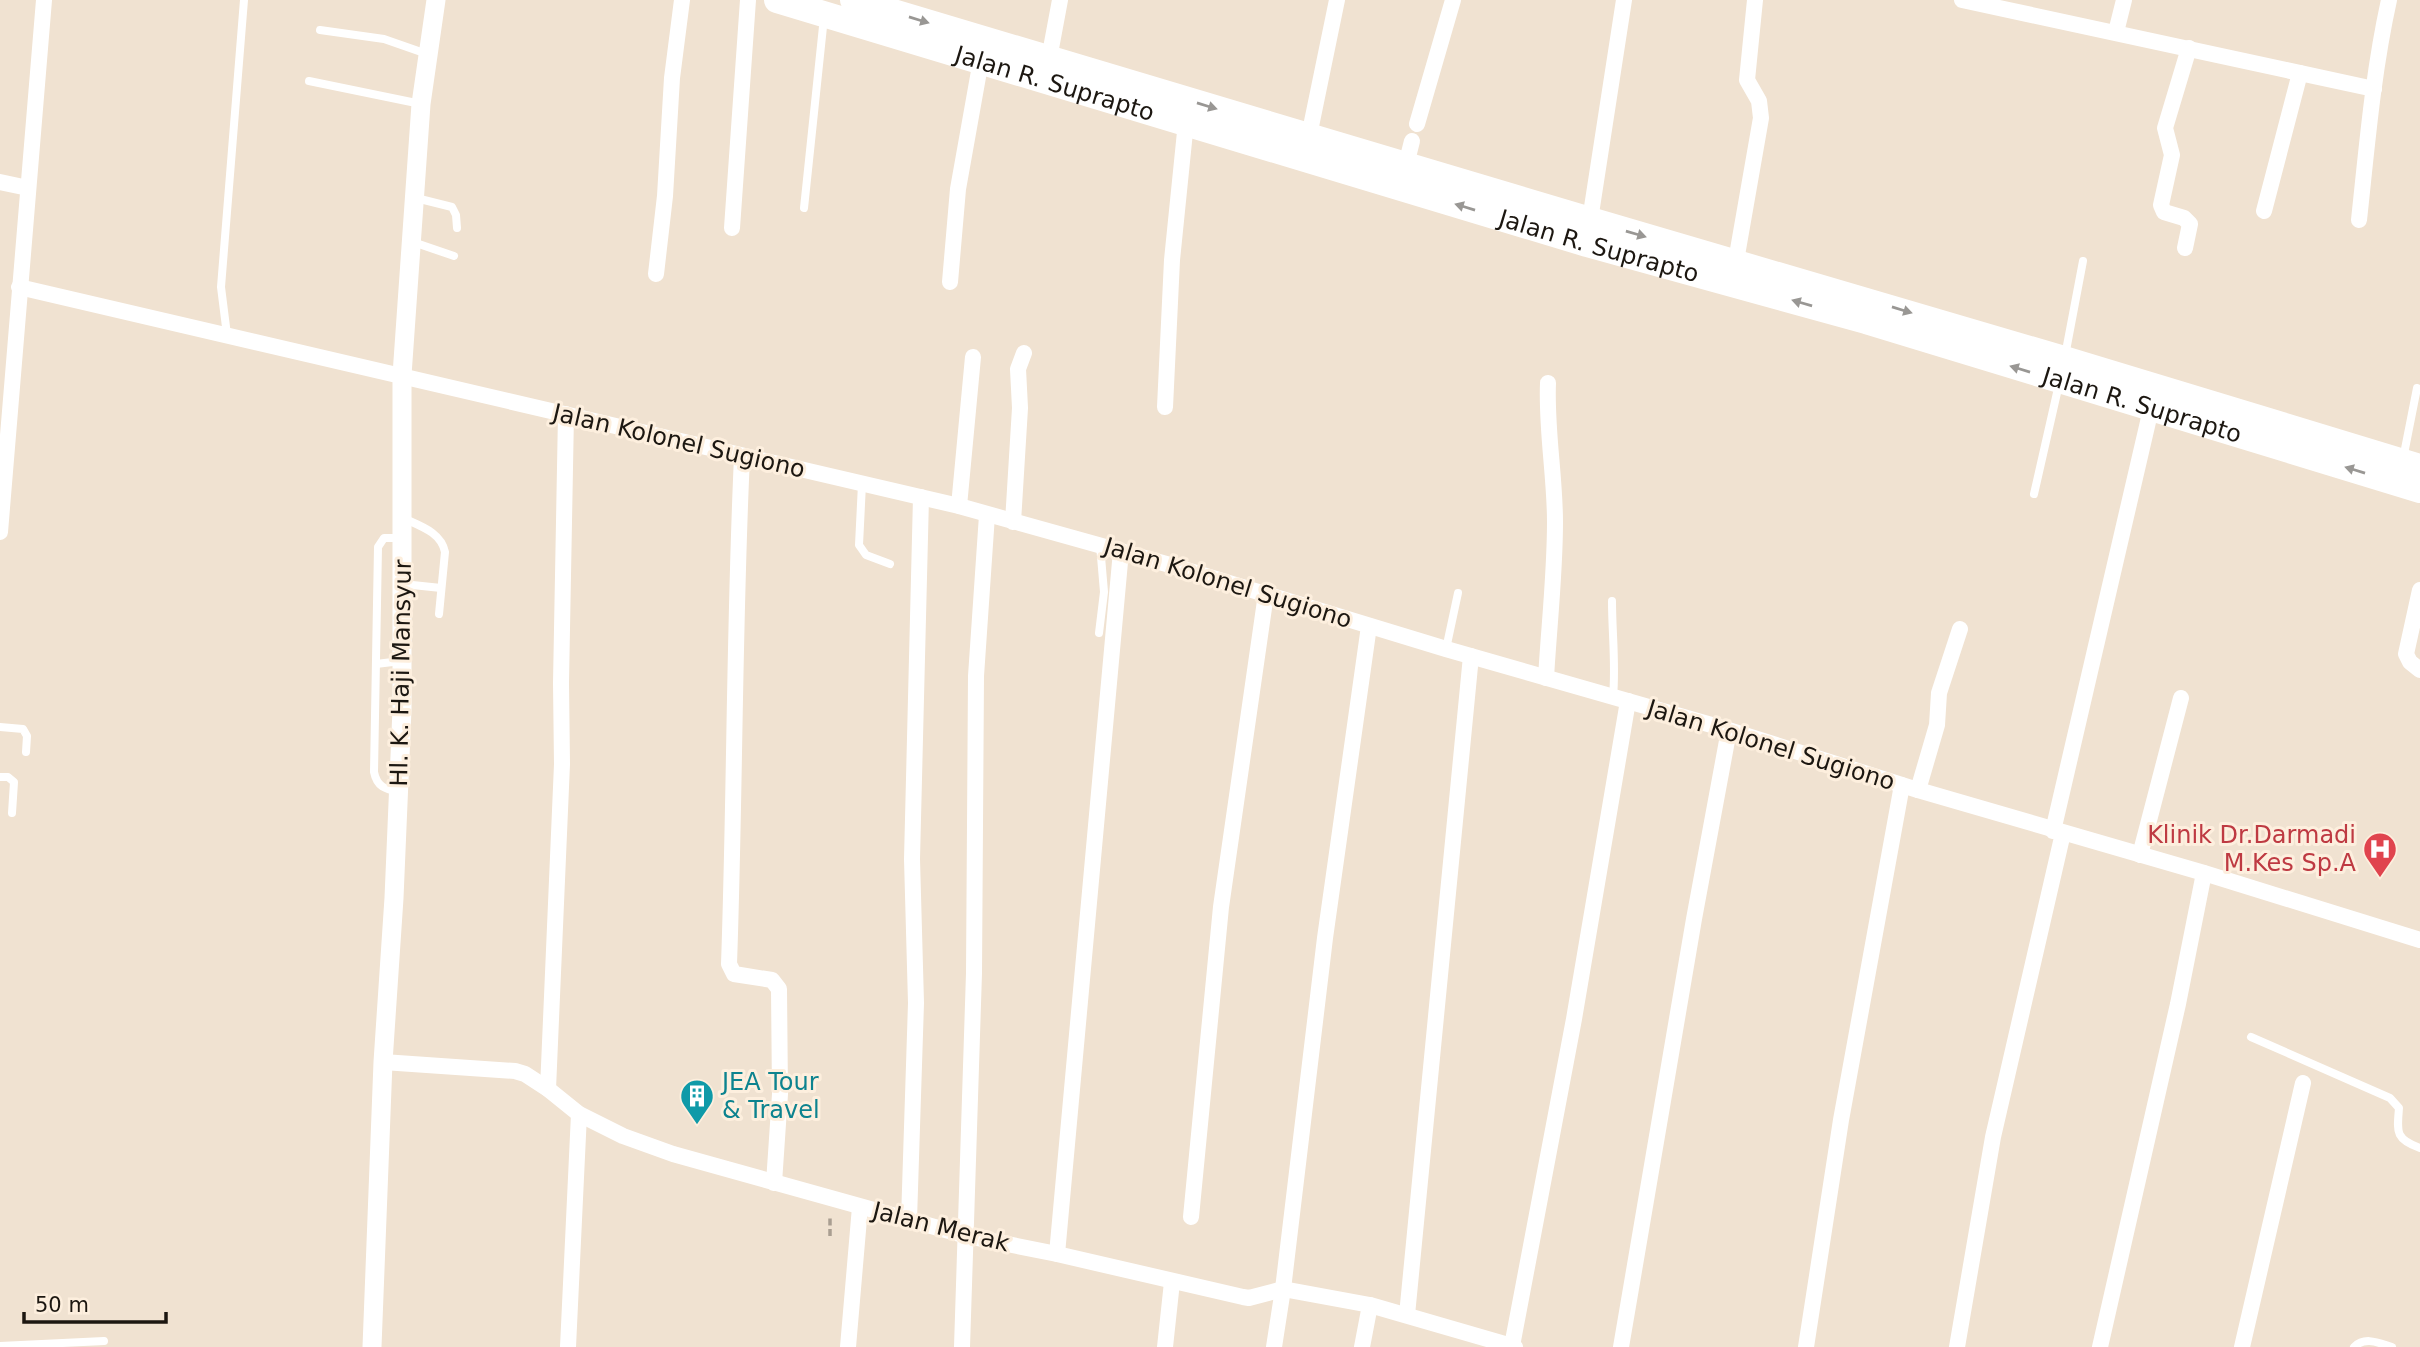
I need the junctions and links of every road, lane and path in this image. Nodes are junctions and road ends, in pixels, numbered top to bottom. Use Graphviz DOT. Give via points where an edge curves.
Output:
graph roads {
  1 [pos="44,0"];
  2 [pos="244,0"];
  3 [pos="436,0"];
  4 [pos="682,0"];
  5 [pos="748,0"];
  6 [pos="777,0"];
  7 [pos="853,0"];
  8 [pos="1060,0"];
  9 [pos="1338,0"];
  10 [pos="1453,0"];
  11 [pos="1623,0"];
  12 [pos="1755,0"];
  13 [pos="1962,0"];
  14 [pos="2124,0"];
  15 [pos="2389,0"];
  16 [pos="824,14"];
  17 [pos="320,30"];
  18 [pos="2116,32"];
  19 [pos="2189,48"];
  20 [pos="427,54"];
  21 [pos="1049,59"];
  22 [pos="981,60"];
  23 [pos="2300,73"];
  24 [pos="309,81"];
  25 [pos="2374,89"];
  26 [pos="421,104"];
  27 [pos="1186,122"];
  28 [pos="1417,124"];
  29 [pos="1309,136"];
  30 [pos="1351,161"];
  31 [pos="0,181"];
  32 [pos="28,188"];
  33 [pos="413,197"];
  34 [pos="804,208"];
  35 [pos="2264,211"];
  36 [pos="2359,219"];
  37 [pos="1590,220"];
  38 [pos="457,228"];
  39 [pos="732,228"];
  40 [pos="410,241"];
  41 [pos="2185,248"];
  42 [pos="454,256"];
  43 [pos="1736,261"];
  44 [pos="2083,261"];
  45 [pos="656,274"];
  46 [pos="950,282"];
  47 [pos="19,287"];
  48 [pos="227,335"];
  49 [pos="1024,353"];
  50 [pos="973,357"];
  51 [pos="2062,370"];
  52 [pos="402,375"];
  53 [pos="1548,383"];
  54 [pos="2417,388"];
  55 [pos="1165,407"];
  56 [pos="2151,409"];
  57 [pos="2199,410"];
  58 [pos="566,414"];
  59 [pos="742,457"];
  60 [pos="2411,464"];
  61 [pos="862,484"];
  62 [pos="2420,490"];
  63 [pos="2034,494"];
  64 [pos="921,497"];
  65 [pos="959,506"];
  66 [pos="988,515"];
  67 [pos="1013,522"];
  68 [pos="403,528"];
  69 [pos="0,532"];
  70 [pos="1100,545"];
  71 [pos="1121,551"];
  72 [pos="890,564"];
  73 [pos="403,584"];
  74 [pos="441,588"];
  75 [pos="2420,590"];
  76 [pos="1458,593"];
  77 [pos="1266,594"];
  78 [pos="1612,601"];
  79 [pos="439,614"];
  80 [pos="1369,626"];
  81 [pos="1960,629"];
  82 [pos="1099,633"];
  83 [pos="1446,649"];
  84 [pos="1471,656"];
  85 [pos="403,661"];
  86 [pos="376,664"];
  87 [pos="2420,670"];
  88 [pos="1546,678"];
  89 [pos="2181,698"];
  90 [pos="1621,699"];
  91 [pos="0,727"];
  92 [pos="1729,730"];
  93 [pos="26,752"];
  94 [pos="0,777"];
  95 [pos="1910,788"];
  96 [pos="399,792"];
  97 [pos="12,813"];
  98 [pos="2058,832"];
  99 [pos="2140,855"];
  100 [pos="2204,873"];
  101 [pos="2420,940"];
  102 [pos="2252,1037"];
  103 [pos="383,1062"];
  104 [pos="2303,1083"];
  105 [pos="548,1089"];
  106 [pos="579,1114"];
  107 [pos="2420,1147"];
  108 [pos="774,1182"];
  109 [pos="860,1207"];
  110 [pos="1191,1217"];
  111 [pos="909,1220"];
  112 [pos="967,1236"];
  113 [pos="1057,1254"];
  114 [pos="1172,1282"];
  115 [pos="1283,1289"];
  116 [pos="1370,1305"];
  117 [pos="1407,1315"];
  118 [pos="104,1341"];
  119 [pos="1505,1345"];
  120 [pos="0,1346"];
  121 [pos="372,1347"];
  122 [pos="568,1347"];
  123 [pos="848,1347"];
  124 [pos="962,1347"];
  125 [pos="1165,1347"];
  126 [pos="1274,1347"];
  127 [pos="1363,1347"];
  128 [pos="1621,1347"];
  129 [pos="1806,1347"];
  130 [pos="1957,1347"];
  131 [pos="2100,1347"];
  132 [pos="2242,1347"];
  133 [pos="2354,1347"];
  134 [pos="2392,1347"];
  1 -- 32 [label="street"];
  2 -- 48 [label="lane" via="221,288"];
  3 -- 20 [label="street, Hl. K. Haji Mansyur"];
  4 -- 45 [label="street"];
  5 -- 39 [label="street"];
  6 -- 16 [label="highway, Jalan R. Suprapto"];
  7 -- 21 [label="highway, Jalan R. Suprapto, one-way"];
  8 -- 21 [label="street"];
  9 -- 29 [label="street"];
  10 -- 28 [label="street"];
  11 -- 37 [label="street"];
  12 -- 43 [label="street" via="1747,80 1759,102 1761,118"];
  13 -- 18 [label="street"];
  14 -- 18 [label="street"];
  15 -- 25 [label="street"];
  16 -- 22 [label="highway, Jalan R. Suprapto"];
  16 -- 34 [label="lane"];
  17 -- 20 [label="lane" via="384,38"];
  18 -- 19 [label="street"];
  19 -- 23 [label="street"];
  19 -- 41 [label="street" via="2165,128 2172,155 2161,205 2165,212 2190,224"];
  20 -- 26 [label="street, Hl. K. Haji Mansyur"];
  21 -- 29 [label="highway, Jalan R. Suprapto, one-way"];
  22 -- 27 [label="highway, Jalan R. Suprapto"];
  22 -- 46 [label="street" via="958,189"];
  23 -- 25 [label="street"];
  23 -- 35 [label="street"];
  24 -- 26 [label="lane"];
  25 -- 36 [label="street"];
  26 -- 33 [label="street, Hl. K. Haji Mansyur"];
  27 -- 30 [label="highway, Jalan R. Suprapto"];
  27 -- 55 [label="street" via="1172,260"];
  29 -- 30 [label="highway, Jalan R. Suprapto"];
  30 -- 37 [label="highway, Jalan R. Suprapto" via="1409,153"];
  51 -- 30 [label="highway, Jalan R. Suprapto, one-way" via="1587,244"];
  31 -- 32 [label="street"];
  32 -- 47 [label="street"];
  33 -- 38 [label="lane" via="452,207"];
  33 -- 40 [label="street, Hl. K. Haji Mansyur"];
  37 -- 43 [label="highway, Jalan R. Suprapto, one-way"];
  40 -- 42 [label="lane"];
  40 -- 52 [label="street, Hl. K. Haji Mansyur"];
  43 -- 51 [label="highway, Jalan R. Suprapto, one-way"];
  44 -- 51 [label="lane"];
  47 -- 48 [label="street, Jalan Kolonel Sugiono"];
  47 -- 69 [label="street"];
  48 -- 52 [label="street, Jalan Kolonel Sugiono"];
  49 -- 67 [label="street" via="1018,369"];
  50 -- 65 [label="street"];
  51 -- 56 [label="highway, Jalan R. Suprapto"];
  51 -- 57 [label="highway, Jalan R. Suprapto"];
  51 -- 63 [label="lane"];
  52 -- 58 [label="street, Jalan Kolonel Sugiono"];
  52 -- 68 [label="street, Hl. K. Haji Mansyur"];
  53 -- 88 [label="street" via="1555,524"];
  54 -- 60 [label="lane"];
  56 -- 57 [label="highway, Jalan R. Suprapto"];
  56 -- 98 [label="street"];
  57 -- 60 [label="highway, Jalan R. Suprapto"];
  62 -- 57 [label="highway, Jalan R. Suprapto, one-way"];
  58 -- 59 [label="street, Jalan Kolonel Sugiono"];
  58 -- 105 [label="street" via="562,764"];
  59 -- 61 [label="street, Jalan Kolonel Sugiono"];
  59 -- 108 [label="street" via="729,964 734,975 772,980 779,989 780,1094"];
  61 -- 64 [label="street, Jalan Kolonel Sugiono"];
  61 -- 72 [label="lane" via="859,545 866,555"];
  64 -- 65 [label="street, Jalan Kolonel Sugiono"];
  64 -- 111 [label="street"];
  65 -- 66 [label="street, Jalan Kolonel Sugiono"];
  66 -- 67 [label="street, Jalan Kolonel Sugiono"];
  66 -- 112 [label="street" via="976,676"];
  67 -- 70 [label="street, Jalan Kolonel Sugiono"];
  68 -- 73 [label="street, Hl. K. Haji Mansyur"];
  68 -- 74 [label="lane" via="438,536 443,543"];
  68 -- 86 [label="lane" via="384,538 378,547"];
  70 -- 71 [label="street, Jalan Kolonel Sugiono"];
  70 -- 82 [label="lane" via="1104,592"];
  71 -- 77 [label="street, Jalan Kolonel Sugiono"];
  71 -- 113 [label="street"];
  73 -- 74 [label="lane"];
  73 -- 85 [label="street, Hl. K. Haji Mansyur"];
  74 -- 79 [label="lane"];
  75 -- 87 [label="street" via="2406,654"];
  76 -- 83 [label="lane"];
  77 -- 80 [label="street, Jalan Kolonel Sugiono"];
  77 -- 110 [label="street" via="1221,907"];
  78 -- 90 [label="lane"];
  80 -- 83 [label="street, Jalan Kolonel Sugiono"];
  80 -- 115 [label="street"];
  81 -- 95 [label="street" via="1939,693 1937,724"];
  83 -- 84 [label="street, Jalan Kolonel Sugiono"];
  84 -- 88 [label="street, Jalan Kolonel Sugiono"];
  84 -- 117 [label="street"];
  85 -- 86 [label="lane"];
  85 -- 96 [label="street, Hl. K. Haji Mansyur"];
  86 -- 96 [label="lane" via="374,772 376,782"];
  88 -- 90 [label="street, Jalan Kolonel Sugiono"];
  89 -- 99 [label="street"];
  90 -- 92 [label="street, Jalan Kolonel Sugiono"];
  90 -- 119 [label="street" via="1574,1019"];
  91 -- 93 [label="lane" via="23,729"];
  92 -- 95 [label="street, Jalan Kolonel Sugiono"];
  92 -- 128 [label="street"];
  94 -- 97 [label="lane" via="14,782"];
  95 -- 98 [label="street, Jalan Kolonel Sugiono"];
  95 -- 129 [label="street" via="1842,1120"];
  96 -- 103 [label="street, Hl. K. Haji Mansyur"];
  98 -- 99 [label="street, Jalan Kolonel Sugiono"];
  98 -- 130 [label="street" via="1993,1137"];
  99 -- 100 [label="street, Jalan Kolonel Sugiono"];
  100 -- 101 [label="street, Jalan Kolonel Sugiono"];
  100 -- 131 [label="street"];
  102 -- 107 [label="lane" via="2390,1098 2399,1108 2399,1135"];
  103 -- 105 [label="street, Jalan Merak" via="515,1071"];
  103 -- 121 [label="street, Hl. K. Haji Mansyur"];
  104 -- 132 [label="street"];
  105 -- 106 [label="street, Jalan Merak"];
  106 -- 108 [label="street, Jalan Merak" via="673,1154"];
  106 -- 122 [label="street"];
  108 -- 109 [label="street, Jalan Merak"];
  109 -- 111 [label="street, Jalan Merak"];
  109 -- 123 [label="street"];
  111 -- 112 [label="street, Jalan Merak"];
  112 -- 113 [label="street, Jalan Merak"];
  112 -- 124 [label="street"];
  113 -- 114 [label="street, Jalan Merak"];
  114 -- 115 [label="street, Jalan Merak" via="1250,1298"];
  114 -- 125 [label="street"];
  115 -- 116 [label="street, Jalan Merak"];
  115 -- 126 [label="street"];
  116 -- 117 [label="street, Jalan Merak"];
  116 -- 127 [label="street"];
  117 -- 119 [label="street, Jalan Merak"];
  118 -- 120 [label="lane"];
  133 -- 134 [label="lane" via="2369,1341"];
}
